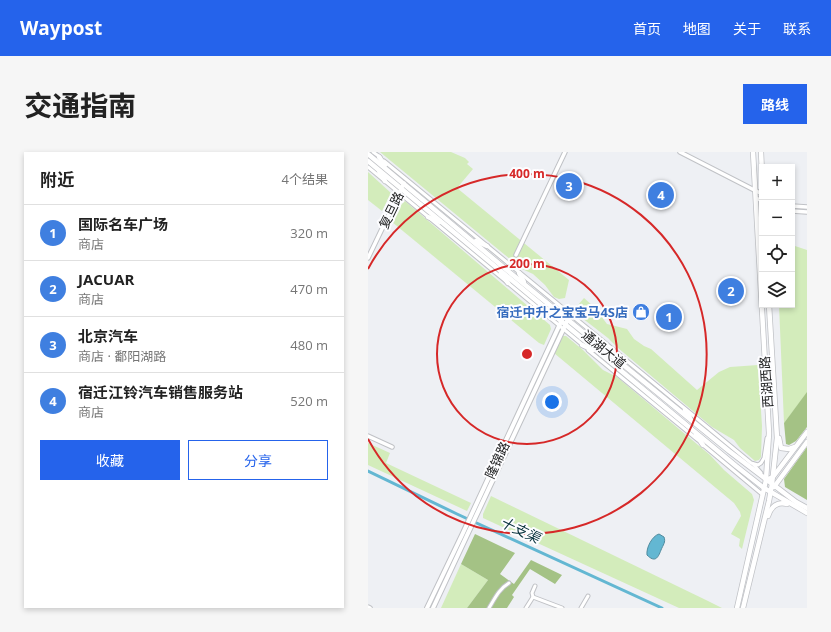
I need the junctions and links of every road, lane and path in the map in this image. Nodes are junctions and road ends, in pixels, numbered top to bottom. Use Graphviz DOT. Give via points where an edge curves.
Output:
graph roads {
  1 [pos="373,152"];
  2 [pos="563,152"];
  3 [pos="680,152"];
  4 [pos="753,152"];
  5 [pos="761,152"];
  6 [pos="368,154"];
  7 [pos="379,157"];
  8 [pos="368,161"];
  9 [pos="762,164"];
  10 [pos="368,167"];
  11 [pos="377,168"];
  12 [pos="390,171"];
  13 [pos="385,182"];
  14 [pos="404,183"];
  15 [pos="400,191"];
  16 [pos="756,191"];
  17 [pos="759,192"];
  18 [pos="756,198"];
  19 [pos="760,200"];
  20 [pos="795,206"];
  21 [pos="807,207"];
  22 [pos="795,211"];
  23 [pos="807,212"];
  24 [pos="428,217"];
  25 [pos="444,224"];
  26 [pos="471,239"];
  27 [pos="487,246"];
  28 [pos="515,254"];
  29 [pos="368,258"];
  30 [pos="496,267"];
  31 [pos="519,273"];
  32 [pos="508,283"];
  33 [pos="526,285"];
  34 [pos="769,308"];
  35 [pos="567,315"];
  36 [pos="562,325"];
  37 [pos="582,345"];
  38 [pos="600,354"];
  39 [pos="685,410"];
  40 [pos="692,421"];
  41 [pos="776,428"];
  42 [pos="692,429"];
  43 [pos="807,432"];
  44 [pos="769,433"];
  45 [pos="368,436"];
  46 [pos="807,442"];
  47 [pos="703,444"];
  48 [pos="795,447"];
  49 [pos="392,448"];
  50 [pos="751,463"];
  51 [pos="773,477"];
  52 [pos="766,480"];
  53 [pos="773,485"];
  54 [pos="764,488"];
  55 [pos="771,492"];
  56 [pos="762,494"];
  57 [pos="794,506"];
  58 [pos="807,508"];
  59 [pos="807,513"];
  60 [pos="464,536"];
  61 [pos="756,556"];
  62 [pos="509,583"];
  63 [pos="535,586"];
  64 [pos="588,596"];
  65 [pos="533,597"];
  66 [pos="427,608"];
  67 [pos="433,608"];
  68 [pos="489,608"];
  69 [pos="526,608"];
  70 [pos="562,608"];
  71 [pos="581,608"];
  72 [pos="737,608"];
  73 [pos="743,608"];
  1 -- 7 [label="street"];
  2 -- 28 [label="street"];
  3 -- 16 [label="street"];
  4 -- 16 [label="main road, 西湖西路"];
  5 -- 9 [label="main road"];
  6 -- 12 [label="main road, 通湖大道"];
  7 -- 12 [label="main road"];
  7 -- 27 [label="street"];
  8 -- 11 [label="main road, 通湖大道"];
  10 -- 13 [label="street"];
  11 -- 13 [label="main road"];
  11 -- 15 [label="main road, 通湖大道"];
  12 -- 14 [label="main road, 通湖大道"];
  13 -- 15 [label="street"];
  14 -- 15 [label="street, 复旦路"];
  14 -- 26 [label="main road, 通湖大道"];
  15 -- 24 [label="street"];
  15 -- 25 [label="main road, 通湖大道"];
  15 -- 29 [label="street, 复旦路"];
  16 -- 17 [label="street"];
  16 -- 18 [label="main road, 西湖西路"];
  18 -- 19 [label="street"];
  18 -- 44 [label="main road, 西湖西路"];
  20 -- 21 [label="street"];
  22 -- 23 [label="street"];
  24 -- 25 [label="main road"];
  24 -- 32 [label="street"];
  25 -- 30 [label="main road, 通湖大道"];
  26 -- 27 [label="main road"];
  26 -- 33 [label="main road, 通湖大道"];
  27 -- 31 [label="street"];
  30 -- 32 [label="main road"];
  30 -- 36 [label="main road, 通湖大道"];
  31 -- 33 [label="main road"];
  31 -- 35 [label="street"];
  32 -- 36 [label="street"];
  33 -- 35 [label="main road, 通湖大道"];
  34 -- 41 [label="main road, 西湖西路"];
  35 -- 36 [label="main road, 隆锦路"];
  35 -- 39 [label="street"];
  35 -- 40 [label="main road, 通湖大道"];
  36 -- 37 [label="street"];
  36 -- 38 [label="main road, 通湖大道"];
  36 -- 60 [label="main road, 隆锦路"];
  37 -- 38 [label="main road"];
  37 -- 47 [label="street"];
  38 -- 42 [label="main road, 通湖大道"];
  39 -- 40 [label="main road"];
  39 -- 50 [label="street"];
  40 -- 52 [label="main road, 通湖大道"];
  41 -- 48 [label="main road" via="781,448"];
  41 -- 51 [label="main road, 西湖西路"];
  42 -- 47 [label="main road"];
  42 -- 54 [label="main road, 通湖大道"];
  43 -- 48 [label="main road"];
  44 -- 50 [label="street" via="762,461 758,465"];
  44 -- 52 [label="main road, 西湖西路"];
  45 -- 49 [label="street"];
  46 -- 53 [label="main road"];
  47 -- 56 [label="street"];
  48 -- 51 [label="main road"];
  50 -- 52 [label="street"];
  51 -- 52 [label="main road"];
  51 -- 53 [label="main road, 西湖西路"];
  52 -- 53 [label="main road, 通湖大道"];
  52 -- 54 [label="main road, 西湖西路"];
  53 -- 55 [label="main road, 西湖西路"];
  53 -- 58 [label="main road, 通湖大道"];
  54 -- 55 [label="main road, 通湖大道"];
  54 -- 56 [label="main road, 西湖西路"];
  55 -- 57 [label="main road, 通湖大道"];
  55 -- 61 [label="main road, 西湖西路"];
  56 -- 72 [label="main road, 西湖西路"];
  57 -- 59 [label="main road, 通湖大道"];
  57 -- 61 [label="main road" via="781,503 771,509"];
  60 -- 66 [label="main road, 隆锦路"];
  60 -- 67 [label="main road, 隆锦路"];
  61 -- 73 [label="main road, 西湖西路"];
  62 -- 68 [label="street" via="499,592"];
  63 -- 65 [label="street"];
  64 -- 71 [label="street"];
  65 -- 69 [label="street"];
  65 -- 70 [label="street"];
}
